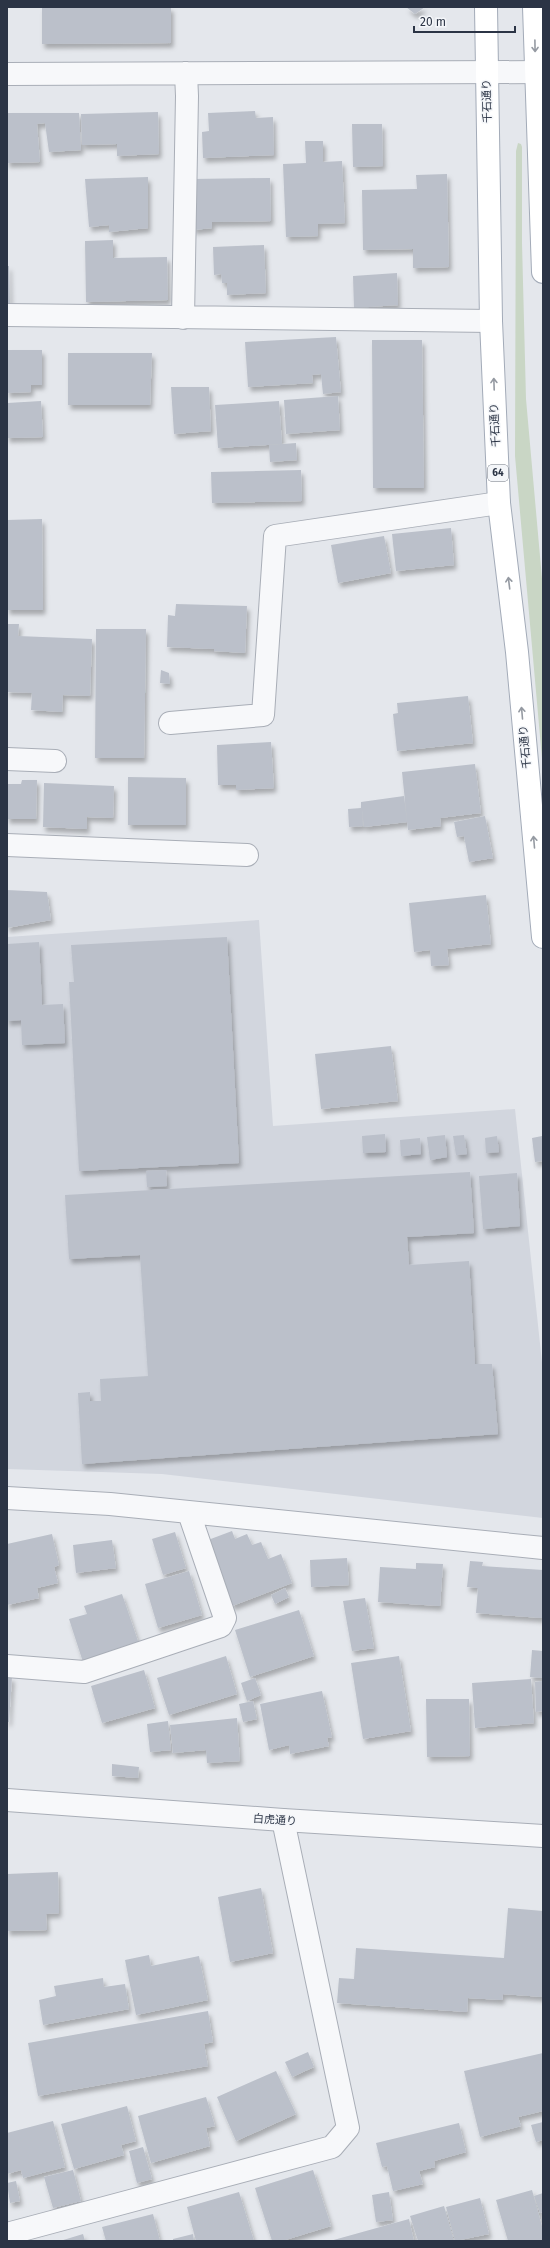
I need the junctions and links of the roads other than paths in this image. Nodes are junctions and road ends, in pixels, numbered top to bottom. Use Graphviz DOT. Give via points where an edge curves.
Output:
graph roads {
  1 [pos="486,7"];
  2 [pos="534,7"];
  3 [pos="486,72"];
  4 [pos="539,72"];
  5 [pos="186,73"];
  6 [pos="7,74"];
  7 [pos="543,272"];
  8 [pos="7,315"];
  9 [pos="183,318"];
  10 [pos="491,321"];
  11 [pos="499,503"];
  12 [pos="170,723"];
  13 [pos="7,759"];
  14 [pos="55,761"];
  15 [pos="7,845"];
  16 [pos="246,855"];
  17 [pos="543,937"];
  18 [pos="7,1498"];
  19 [pos="189,1513"];
  20 [pos="543,1548"];
  21 [pos="7,1666"];
  22 [pos="7,1800"];
  23 [pos="283,1820"];
  24 [pos="543,1836"];
  25 [pos="7,2234"];
  1 -- 3 [label="main road, 千石通り / 64"];
  2 -- 4 [label="main road, one-way"];
  3 -- 4 [label="street"];
  3 -- 5 [label="street"];
  3 -- 10 [label="main road, 千石通り / 64"];
  4 -- 7 [label="main road"];
  5 -- 6 [label="street"];
  5 -- 9 [label="street"];
  8 -- 9 [label="street"];
  9 -- 10 [label="street"];
  11 -- 10 [label="main road, 千石通り / 64, one-way"];
  11 -- 12 [label="street" via="275,536 263,715"];
  17 -- 11 [label="main road, 千石通り / 64, one-way" via="517,660"];
  13 -- 14 [label="street"];
  15 -- 16 [label="street"];
  18 -- 19 [label="street"];
  19 -- 20 [label="street"];
  19 -- 21 [label="street" via="225,1618 221,1626 84,1672"];
  22 -- 23 [label="street, 白虎通り"];
  23 -- 24 [label="street, 白虎通り"];
  23 -- 25 [label="street" via="348,2128 332,2147"];
}
